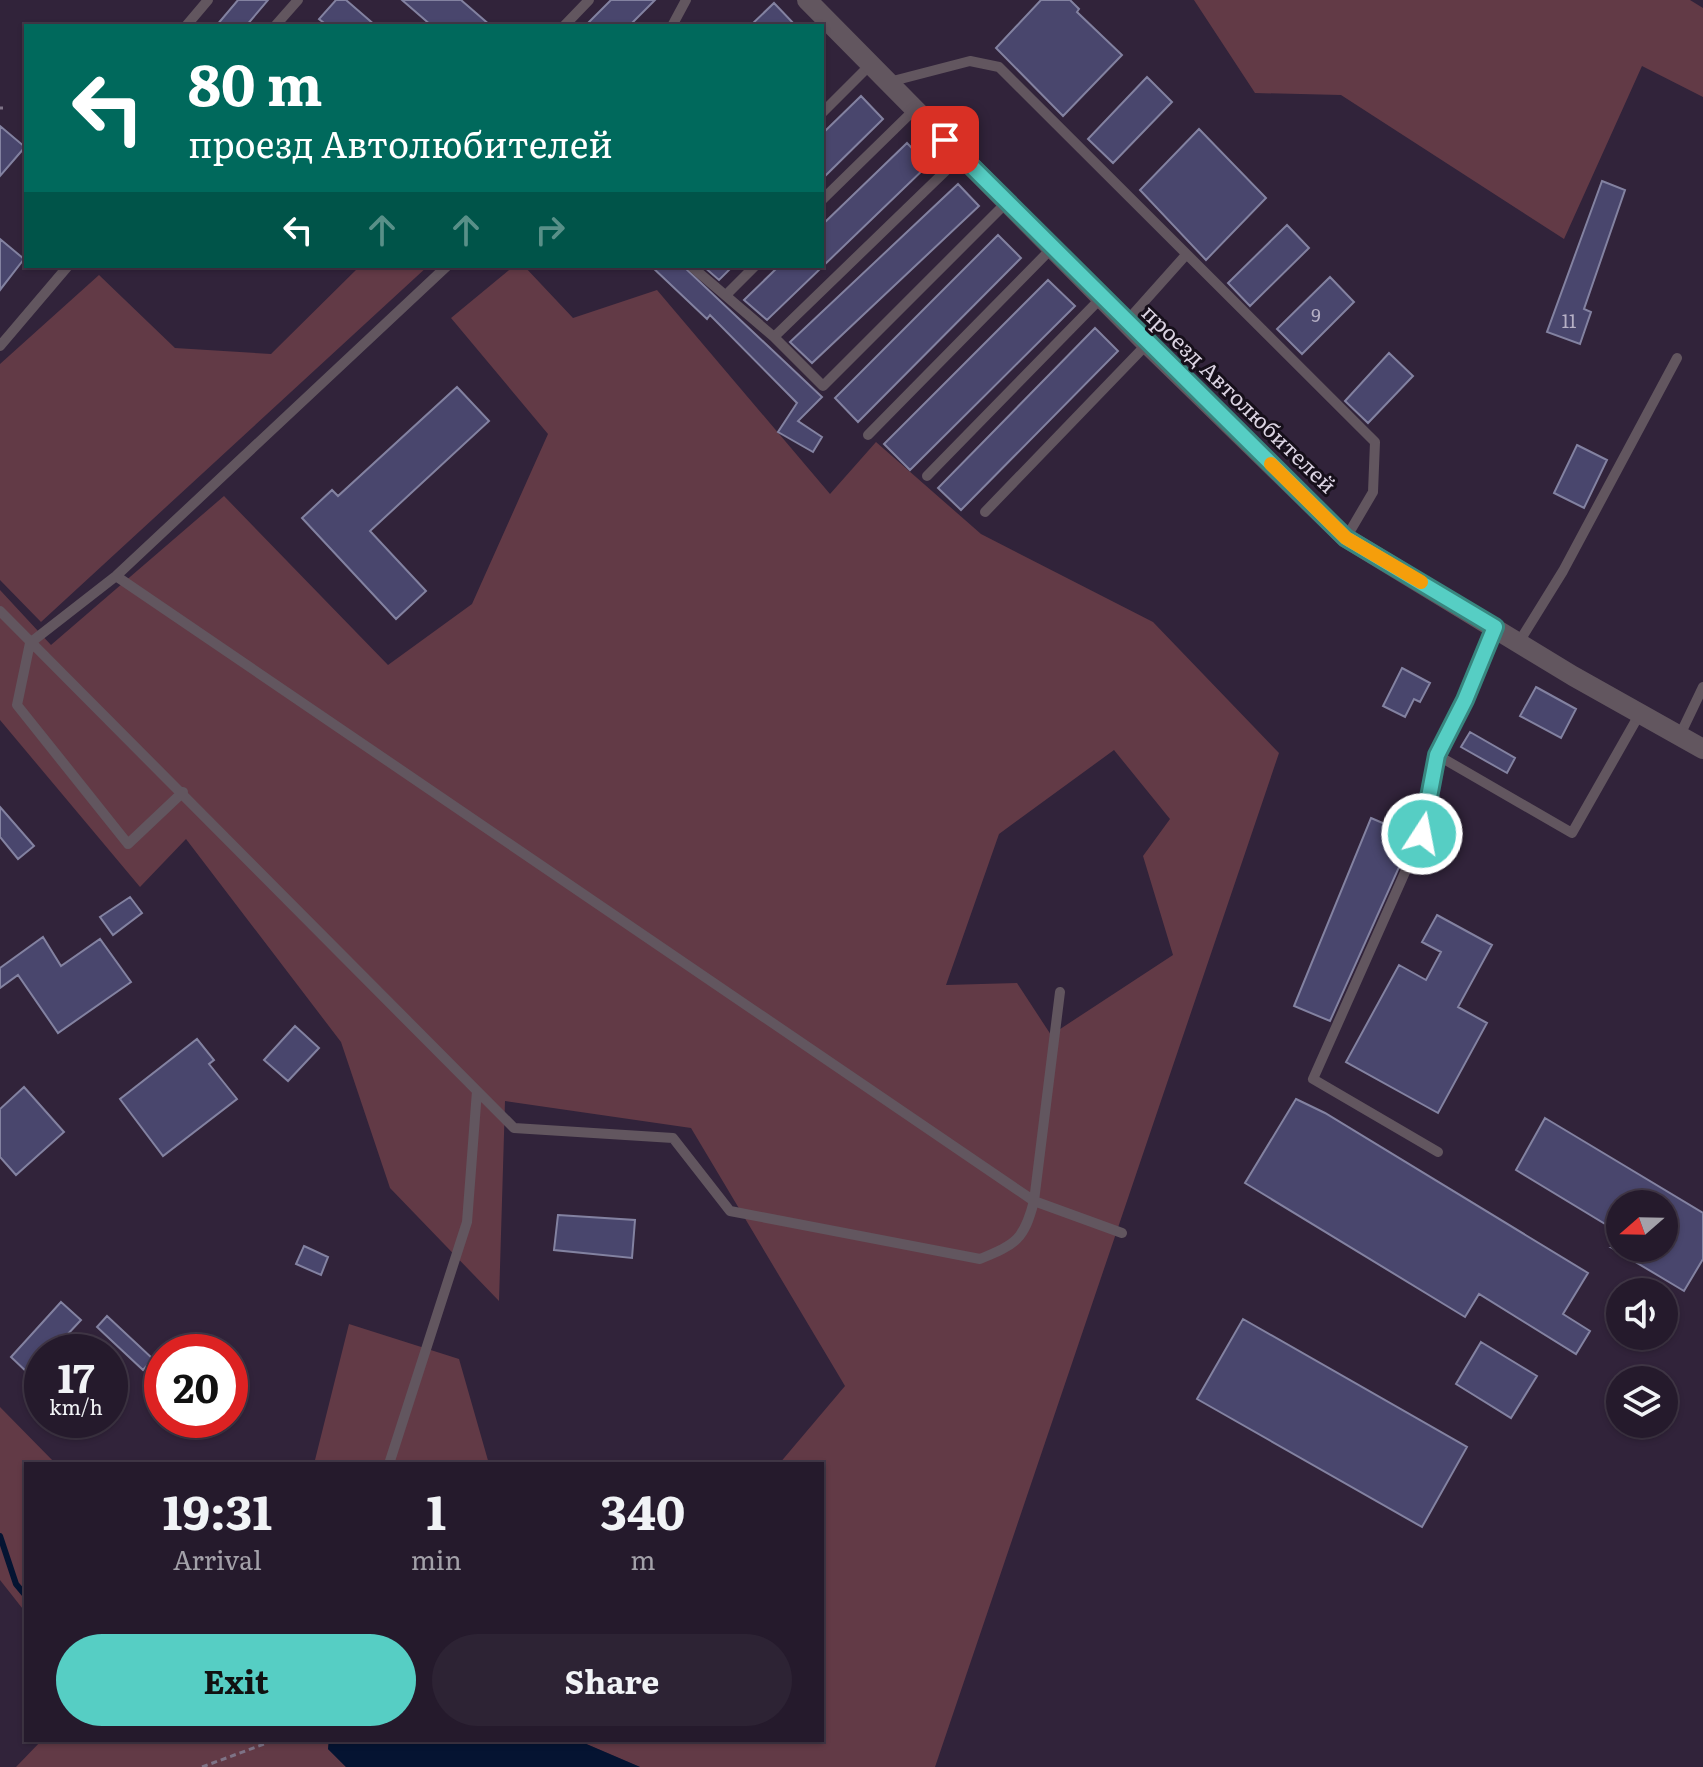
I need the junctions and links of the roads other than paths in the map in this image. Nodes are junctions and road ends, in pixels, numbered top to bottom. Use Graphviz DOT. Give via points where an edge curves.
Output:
graph roads {
  1 [pos="208,0"];
  2 [pos="298,0"];
  3 [pos="589,0"];
  4 [pos="686,0"];
  5 [pos="807,0"];
  6 [pos="824,23"];
  7 [pos="188,24"];
  8 [pos="277,24"];
  9 [pos="566,24"];
  10 [pos="673,24"];
  11 [pos="870,65"];
  12 [pos="887,82"];
  13 [pos="914,110"];
  14 [pos="824,111"];
  15 [pos="961,156"];
  16 [pos="824,198"];
  17 [pos="1007,202"];
  18 [pos="1052,248"];
  19 [pos="1185,256"];
  20 [pos="66,268"];
  21 [pos="445,268"];
  22 [pos="694,268"];
  23 [pos="753,268"];
  24 [pos="727,294"];
  25 [pos="1102,297"];
  26 [pos="1126,322"];
  27 [pos="774,337"];
  28 [pos="1147,344"];
  29 [pos="0,346"];
  30 [pos="1677,358"];
  31 [pos="868,435"];
  32 [pos="927,476"];
  33 [pos="985,512"];
  34 [pos="1346,538"];
  35 [pos="116,576"];
  36 [pos="0,611"];
  37 [pos="1495,627"];
  38 [pos="1519,642"];
  39 [pos="30,643"];
  40 [pos="1703,687"];
  41 [pos="1639,715"];
  42 [pos="1679,737"];
  43 [pos="1703,749"];
  44 [pos="1437,755"];
  45 [pos="183,792"];
  46 [pos="1060,992"];
  47 [pos="477,1091"];
  48 [pos="1438,1152"];
  49 [pos="1034,1201"];
  50 [pos="1122,1233"];
  51 [pos="390,1462"];
  1 -- 7 [label="lane"];
  2 -- 8 [label="lane"];
  3 -- 9 [label="lane"];
  4 -- 10 [label="lane"];
  5 -- 6 [label="street, проезд Автолюбителей"];
  6 -- 11 [label="street, проезд Автолюбителей"];
  11 -- 12 [label="street, проезд Автолюбителей"];
  11 -- 14 [label="lane"];
  12 -- 13 [label="street, проезд Автолюбителей"];
  12 -- 19 [label="lane" via="970,61 999,67"];
  13 -- 15 [label="street, проезд Автолюбителей"];
  13 -- 16 [label="lane"];
  15 -- 17 [label="street, проезд Автолюбителей"];
  15 -- 27 [label="lane"];
  17 -- 18 [label="street, проезд Автолюбителей"];
  17 -- 27 [label="lane" via="823,386"];
  18 -- 25 [label="street, проезд Автолюбителей"];
  18 -- 31 [label="lane"];
  19 -- 26 [label="lane"];
  19 -- 34 [label="lane" via="1375,442 1373,492"];
  20 -- 29 [label="lane"];
  21 -- 35 [label="lane"];
  22 -- 24 [label="lane"];
  23 -- 24 [label="lane"];
  24 -- 27 [label="lane"];
  25 -- 26 [label="street, проезд Автолюбителей"];
  25 -- 32 [label="lane"];
  26 -- 28 [label="street, проезд Автолюбителей"];
  28 -- 33 [label="lane"];
  28 -- 34 [label="street, проезд Автолюбителей"];
  30 -- 38 [label="lane"];
  34 -- 37 [label="street, проезд Автолюбителей"];
  35 -- 39 [label="lane"];
  35 -- 49 [label="lane"];
  36 -- 39 [label="lane"];
  37 -- 38 [label="street, проезд Автолюбителей"];
  37 -- 44 [label="lane"];
  38 -- 41 [label="street, проезд Автолюбителей"];
  39 -- 45 [label="lane"];
  39 -- 45 [label="lane" via="17,705 128,844"];
  40 -- 42 [label="lane"];
  41 -- 42 [label="street, проезд Автолюбителей"];
  41 -- 44 [label="lane" via="1572,833"];
  42 -- 43 [label="street, проезд Автолюбителей"];
  44 -- 48 [label="lane" via="1422,834 1313,1079"];
  45 -- 47 [label="lane"];
  46 -- 49 [label="lane"];
  47 -- 49 [label="lane" via="514,1128 673,1138 730,1211 980,1259 1013,1246 1027,1228"];
  47 -- 51 [label="lane" via="467,1222"];
  49 -- 50 [label="lane"];
}
